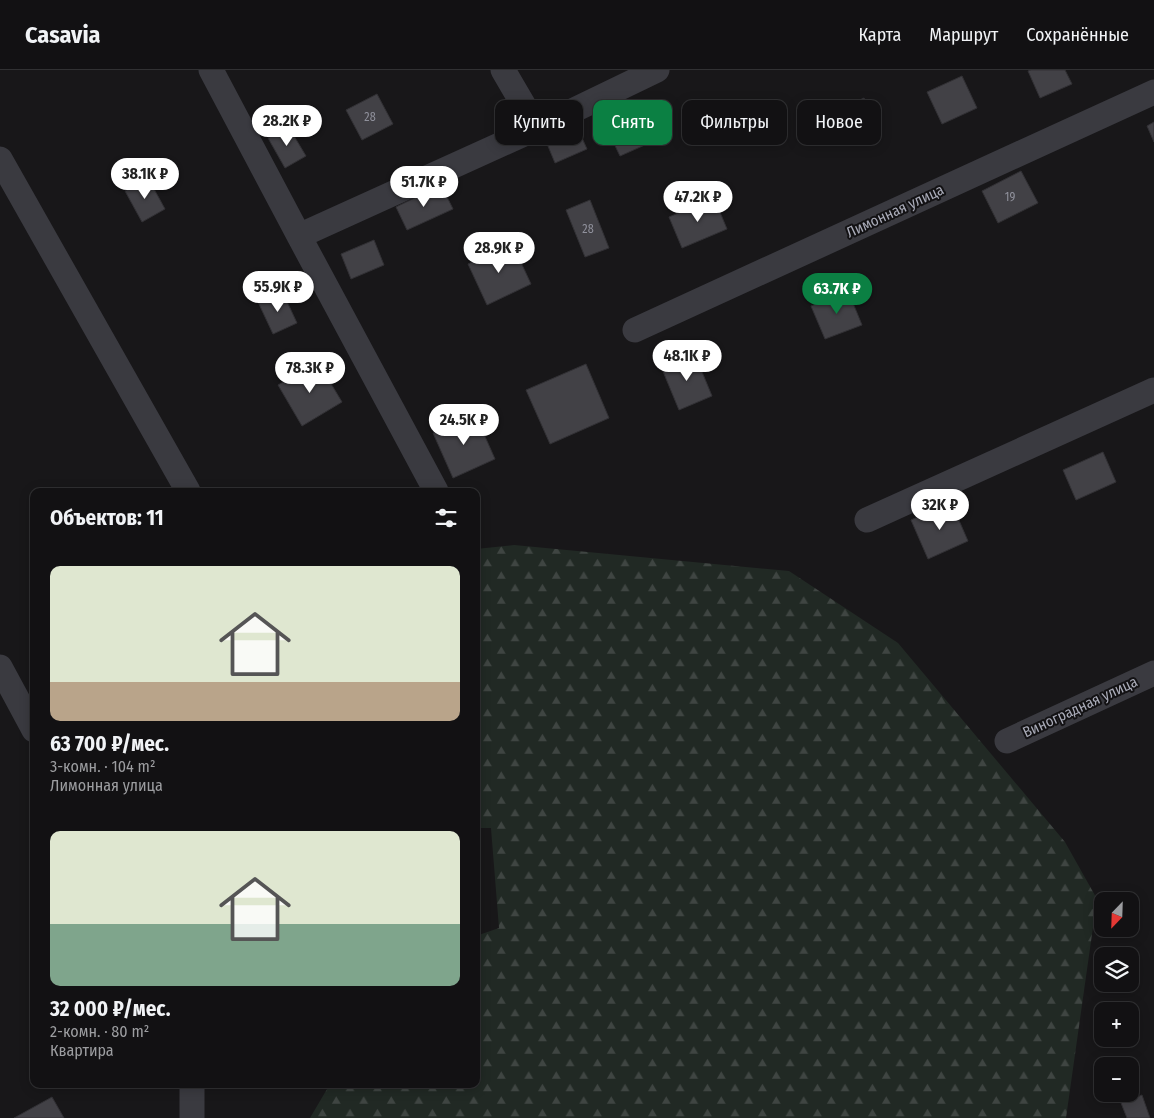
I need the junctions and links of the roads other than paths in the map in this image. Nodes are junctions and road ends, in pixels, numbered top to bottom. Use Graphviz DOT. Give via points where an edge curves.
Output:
graph roads {
  1 [pos="211,70"];
  2 [pos="503,70"];
  3 [pos="657,70"];
  4 [pos="1154,92"];
  5 [pos="521,100"];
  6 [pos="583,106"];
  7 [pos="500,145"];
  8 [pos="0,159"];
  9 [pos="299,236"];
  10 [pos="635,330"];
  11 [pos="1154,390"];
  12 [pos="186,488"];
  13 [pos="434,488"];
  14 [pos="867,520"];
  15 [pos="0,667"];
  16 [pos="1154,673"];
  17 [pos="30,723"];
  18 [pos="1007,741"];
  19 [pos="192,1088"];
  20 [pos="192,1118"];
  1 -- 9 [label="street"];
  2 -- 5 [label="street"];
  3 -- 6 [label="street"];
  4 -- 10 [label="street, Лимонная улица"];
  7 -- 9 [label="street"];
  8 -- 12 [label="street"];
  9 -- 13 [label="street"];
  11 -- 14 [label="street"];
  15 -- 17 [label="street"];
  16 -- 18 [label="street, Виноградная улица"];
  19 -- 20 [label="street"];
}
